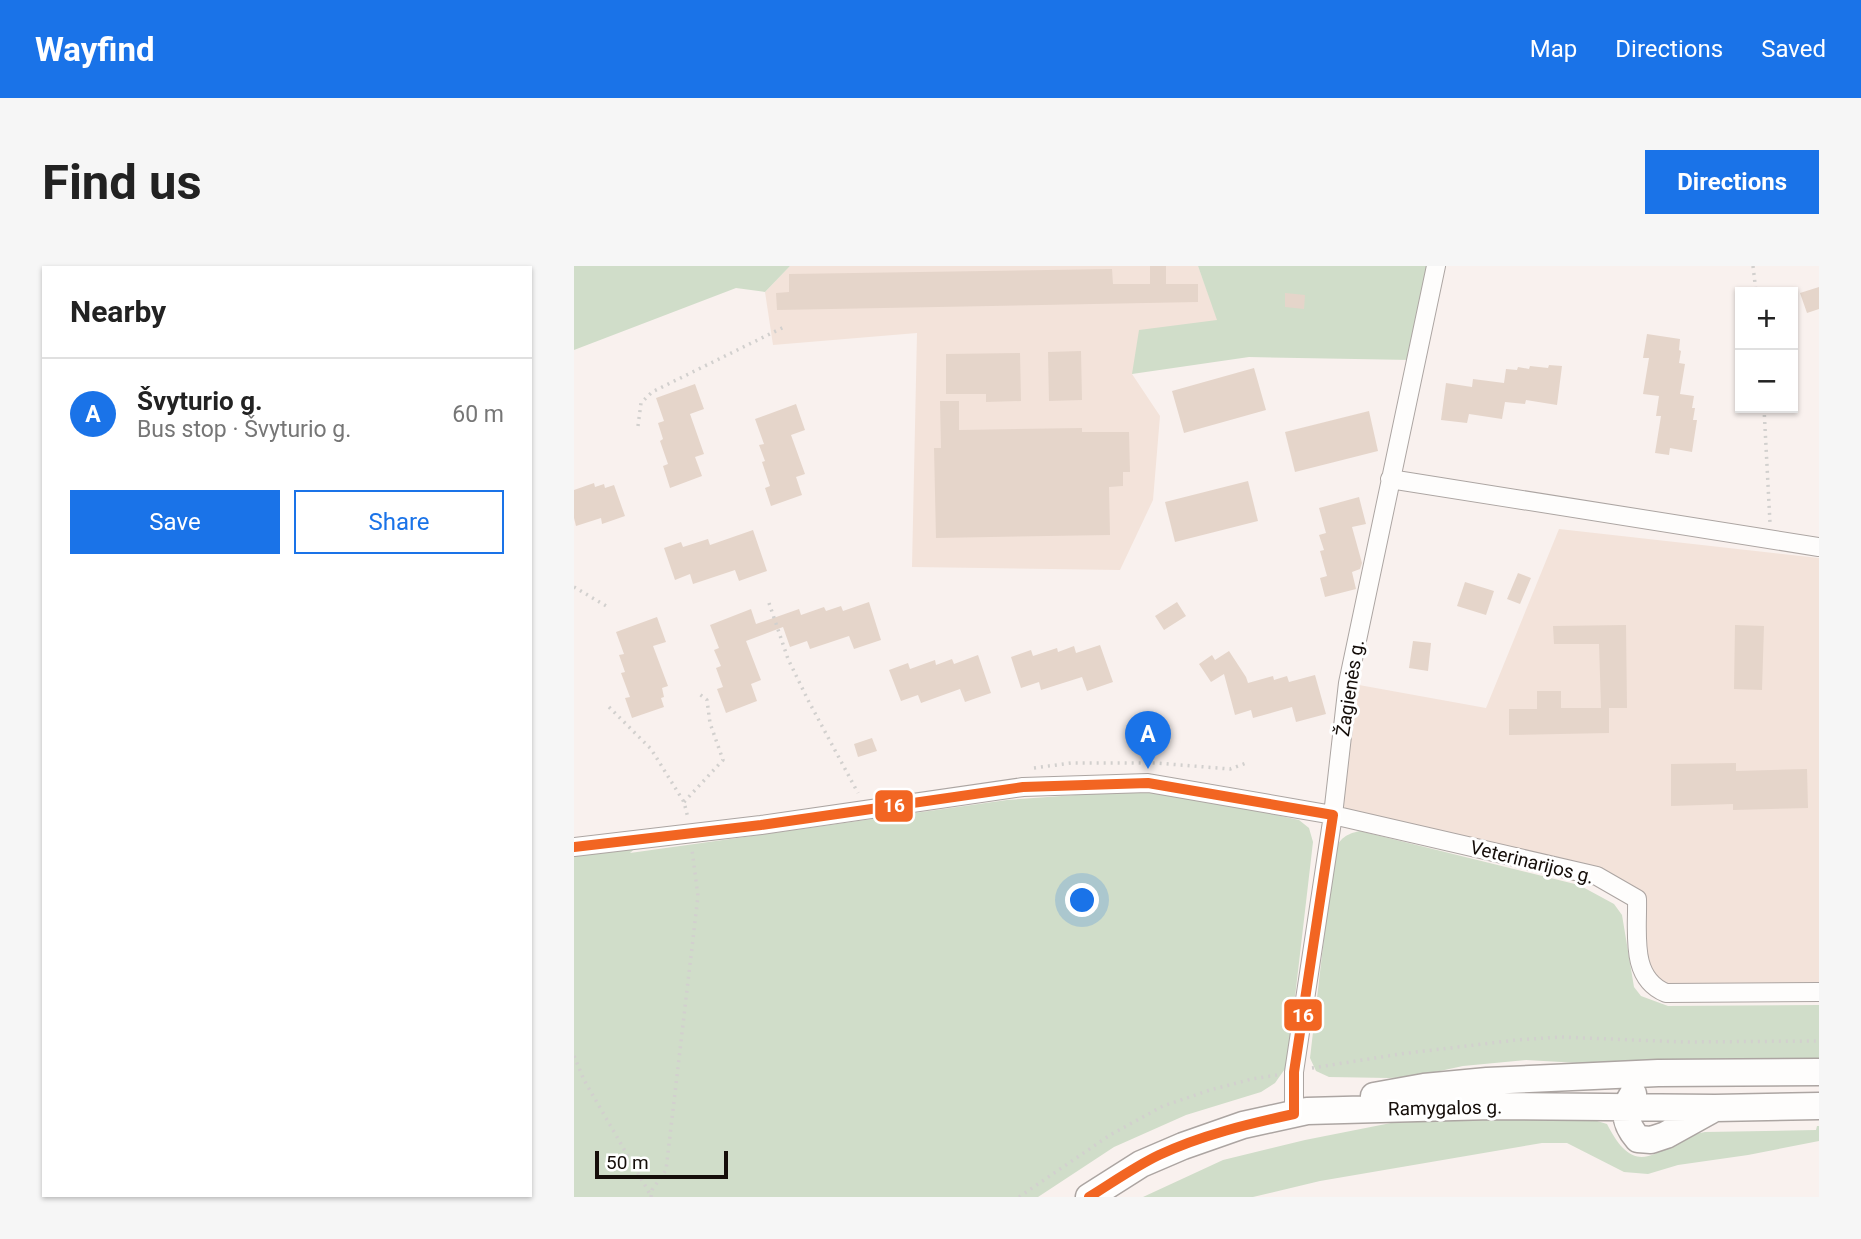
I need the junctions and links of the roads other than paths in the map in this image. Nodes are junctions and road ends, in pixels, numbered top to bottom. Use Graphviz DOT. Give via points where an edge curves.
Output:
graph roads {
  1 [pos="1436,266"];
  2 [pos="1390,478"];
  3 [pos="1819,547"];
  4 [pos="1333,815"];
  5 [pos="574,847"];
  6 [pos="1819,992"];
  7 [pos="1819,1072"];
  8 [pos="1658,1073"];
  9 [pos="1819,1106"];
  10 [pos="1626,1108"];
  11 [pos="1301,1113"];
  12 [pos="1089,1197"];
  1 -- 2 [label="street, Žagienės g."];
  2 -- 3 [label="street"];
  2 -- 4 [label="street, Žagienės g." via="1348,683"];
  4 -- 5 [label="street" via="1148,783 1023,786"];
  4 -- 6 [label="street, Veterinarijos g." via="1597,876 1637,899 1642,973 1666,993"];
  4 -- 11 [label="street, Žagienės g." via="1294,1072"];
  7 -- 8 [label="highway"];
  8 -- 10 [label="highway" via="1636,1091"];
  8 -- 11 [label="highway" via="1424,1087"];
  9 -- 10 [label="highway" via="1715,1108 1651,1140 1638,1139 1629,1128"];
  10 -- 11 [label="highway, Ramygalos g." via="1491,1106"];
  11 -- 12 [label="highway, Ramygalos g." via="1243,1125 1183,1146 1141,1164"];
}
